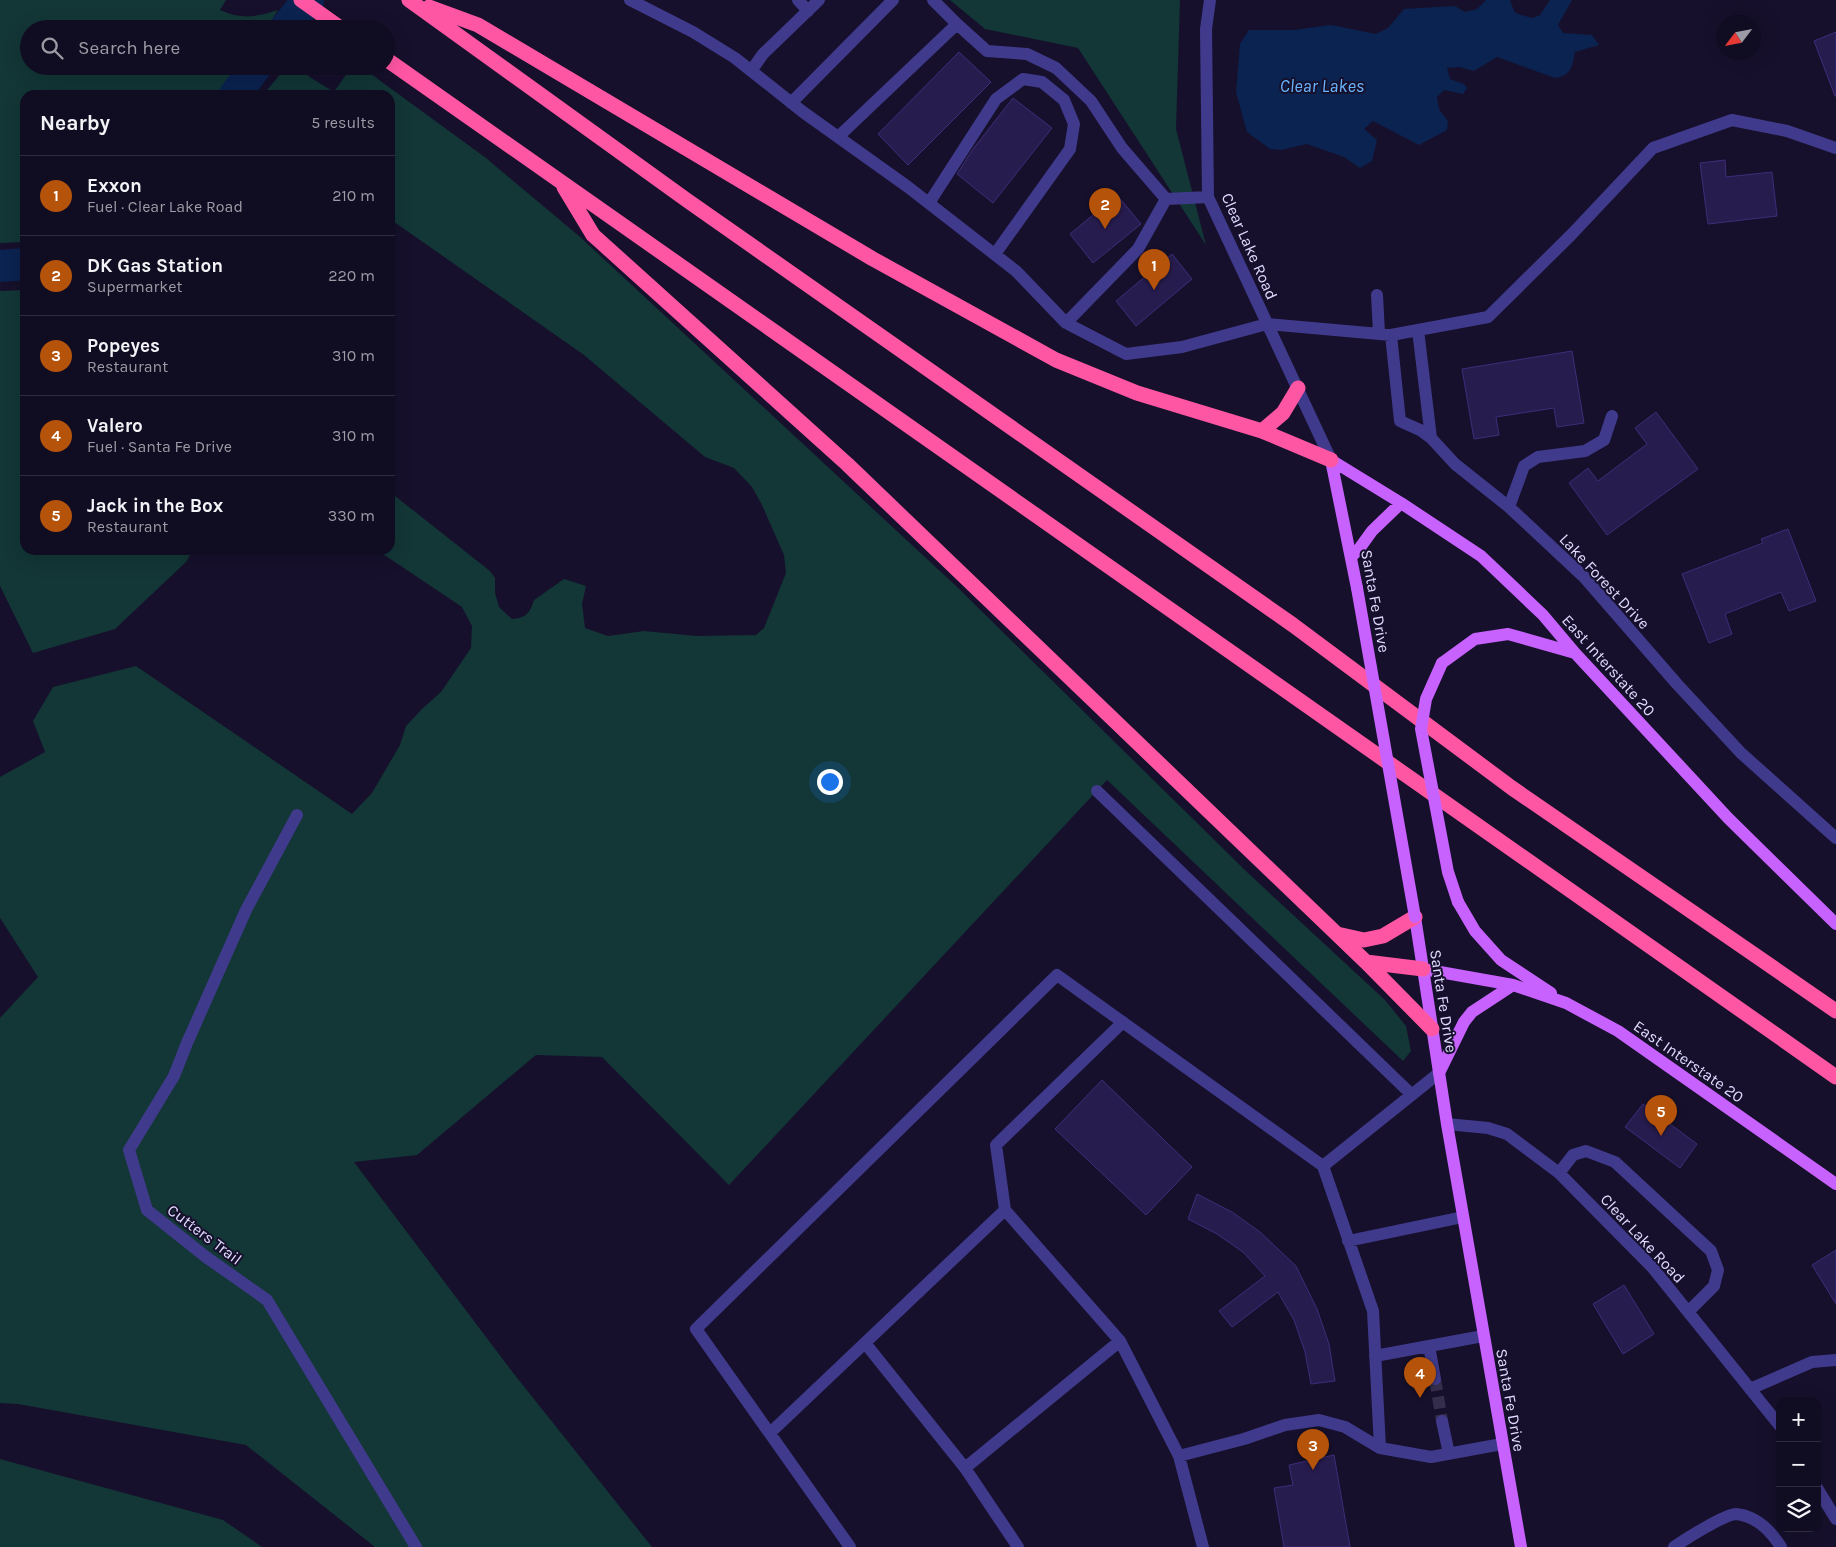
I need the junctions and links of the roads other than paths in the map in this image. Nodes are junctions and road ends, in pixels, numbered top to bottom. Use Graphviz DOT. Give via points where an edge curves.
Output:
graph roads {
  1 [pos="301,0"];
  2 [pos="410,0"];
  3 [pos="630,0"];
  4 [pos="798,0"];
  5 [pos="819,0"];
  6 [pos="893,0"];
  7 [pos="933,0"];
  8 [pos="1210,0"];
  9 [pos="808,11"];
  10 [pos="329,20"];
  11 [pos="957,24"];
  12 [pos="395,65"];
  13 [pos="751,71"];
  14 [pos="791,103"];
  15 [pos="838,137"];
  16 [pos="1836,148"];
  17 [pos="560,181"];
  18 [pos="1208,197"];
  19 [pos="1166,199"];
  20 [pos="929,203"];
  21 [pos="995,254"];
  22 [pos="1377,295"];
  23 [pos="1066,323"];
  24 [pos="1267,324"];
  25 [pos="1418,330"];
  26 [pos="1385,334"];
  27 [pos="1298,388"];
  28 [pos="1612,416"];
  29 [pos="1262,430"];
  30 [pos="1431,438"];
  31 [pos="1331,460"];
  32 [pos="1401,503"];
  33 [pos="1509,507"];
  34 [pos="1352,556"];
  35 [pos="1575,652"];
  36 [pos="1097,790"];
  37 [pos="297,815"];
  38 [pos="1836,838"];
  39 [pos="1415,917"];
  40 [pos="1836,924"];
  41 [pos="1337,934"];
  42 [pos="1366,962"];
  43 [pos="1423,969"];
  44 [pos="1512,985"];
  45 [pos="1566,1003"];
  46 [pos="1836,1011"];
  47 [pos="1123,1022"];
  48 [pos="1432,1030"];
  49 [pos="1439,1073"];
  50 [pos="1836,1077"];
  51 [pos="1411,1094"];
  52 [pos="1447,1124"];
  53 [pos="1322,1166"];
  54 [pos="1559,1173"];
  55 [pos="1836,1184"];
  56 [pos="1005,1210"];
  57 [pos="1463,1217"];
  58 [pos="1348,1241"];
  59 [pos="1688,1312"];
  60 [pos="1483,1336"];
  61 [pos="1120,1341"];
  62 [pos="865,1343"];
  63 [pos="1429,1346"];
  64 [pos="1375,1356"];
  65 [pos="1836,1360"];
  66 [pos="1435,1379"];
  67 [pos="1750,1389"];
  68 [pos="1442,1421"];
  69 [pos="1776,1421"];
  70 [pos="770,1432"];
  71 [pos="1502,1444"];
  72 [pos="1380,1448"];
  73 [pos="1449,1454"];
  74 [pos="1179,1456"];
  75 [pos="964,1468"];
  76 [pos="1821,1495"];
  77 [pos="1836,1519"];
  78 [pos="416,1547"];
  79 [pos="850,1547"];
  80 [pos="1018,1547"];
  81 [pos="1203,1547"];
  82 [pos="1521,1547"];
  83 [pos="1674,1547"];
  84 [pos="1781,1547"];
  1 -- 10 [label="highway"];
  2 -- 29 [label="highway" via="478,25 873,259 1056,360 1137,393"];
  2 -- 46 [label="highway" via="688,201 1293,625 1512,788"];
  3 -- 13 [label="street" via="693,32"];
  4 -- 9 [label="street"];
  5 -- 9 [label="street"];
  6 -- 14 [label="street"];
  7 -- 11 [label="street"];
  8 -- 18 [label="street, Clear Lake Road" via="1206,29"];
  9 -- 13 [label="street" via="763,54"];
  11 -- 15 [label="street"];
  11 -- 19 [label="street" via="987,51 1027,54 1056,68 1091,102 1122,148"];
  12 -- 17 [label="highway"];
  13 -- 14 [label="street"];
  14 -- 15 [label="street"];
  15 -- 20 [label="street"];
  16 -- 25 [label="street" via="1787,131 1732,120 1653,148 1572,235 1488,317"];
  17 -- 41 [label="highway" via="592,235 847,464"];
  17 -- 50 [label="highway"];
  18 -- 19 [label="street"];
  18 -- 24 [label="street, Clear Lake Road"];
  19 -- 23 [label="street" via="1138,249"];
  20 -- 21 [label="street"];
  20 -- 21 [label="street" via="996,99 1024,79 1042,82 1064,100 1074,124 1070,149"];
  21 -- 23 [label="street"];
  22 -- 26 [label="street"];
  23 -- 24 [label="street" via="1126,354 1182,347"];
  24 -- 26 [label="street"];
  24 -- 27 [label="street, Clear Lake Road"];
  25 -- 26 [label="street"];
  25 -- 30 [label="street"];
  26 -- 30 [label="street, Lake Forest Drive" via="1400,421"];
  27 -- 29 [label="highway" via="1283,412"];
  27 -- 31 [label="street, Clear Lake Road"];
  28 -- 33 [label="street" via="1604,440 1585,451 1538,458 1524,466"];
  29 -- 31 [label="highway"];
  30 -- 33 [label="street, Lake Forest Drive" via="1455,464"];
  31 -- 32 [label="main road, East Interstate 20"];
  31 -- 34 [label="main road, Santa Fe Drive"];
  32 -- 34 [label="main road"];
  32 -- 35 [label="main road, East Interstate 20" via="1481,556 1543,615"];
  33 -- 38 [label="street, Lake Forest Drive" via="1584,577 1741,753"];
  34 -- 39 [label="main road, Santa Fe Drive, bridge"];
  35 -- 40 [label="main road, East Interstate 20" via="1728,818"];
  35 -- 45 [label="main road, bridge" via="1508,634 1475,639 1442,663 1426,699 1421,729 1448,872 1458,902 1475,931 1501,960"];
  36 -- 51 [label="street"];
  37 -- 78 [label="street, Cutters Trail" via="246,910 174,1076 129,1150 147,1210 267,1300"];
  39 -- 41 [label="highway" via="1383,936 1364,940"];
  39 -- 43 [label="main road, Santa Fe Drive"];
  41 -- 42 [label="highway"];
  42 -- 43 [label="highway"];
  42 -- 48 [label="highway"];
  43 -- 44 [label="main road, East Interstate 20"];
  43 -- 48 [label="main road, Santa Fe Drive"];
  44 -- 45 [label="main road, East Interstate 20"];
  44 -- 49 [label="main road" via="1472,1012"];
  45 -- 55 [label="main road, East Interstate 20" via="1618,1031"];
  47 -- 53 [label="street"];
  47 -- 56 [label="street" via="996,1145"];
  47 -- 70 [label="street" via="1057,975 696,1329"];
  48 -- 49 [label="main road, Santa Fe Drive"];
  49 -- 51 [label="street"];
  49 -- 52 [label="main road, Santa Fe Drive"];
  51 -- 53 [label="street"];
  52 -- 54 [label="street, Clear Lake Road" via="1488,1128 1507,1134"];
  52 -- 57 [label="main road, Santa Fe Drive"];
  53 -- 58 [label="street"];
  54 -- 59 [label="street, Clear Lake Road" via="1652,1267"];
  54 -- 59 [label="street" via="1573,1155 1586,1151 1615,1162 1711,1251 1718,1270 1714,1286"];
  56 -- 61 [label="street"];
  56 -- 62 [label="street"];
  57 -- 58 [label="street"];
  57 -- 60 [label="main road, Santa Fe Drive"];
  58 -- 64 [label="street" via="1373,1311"];
  59 -- 67 [label="street, Clear Lake Road"];
  60 -- 63 [label="street"];
  60 -- 71 [label="main road, Santa Fe Drive"];
  61 -- 74 [label="street"];
  61 -- 75 [label="street"];
  62 -- 70 [label="street"];
  62 -- 75 [label="street"];
  63 -- 64 [label="street"];
  63 -- 66 [label="street"];
  64 -- 72 [label="street"];
  65 -- 67 [label="street" via="1812,1362"];
  67 -- 69 [label="street, Clear Lake Road"];
  68 -- 73 [label="street"];
  70 -- 79 [label="street"];
  71 -- 73 [label="street"];
  71 -- 82 [label="main road, Santa Fe Drive"];
  72 -- 73 [label="street" via="1431,1457"];
  72 -- 74 [label="street" via="1345,1427 1319,1420 1285,1425"];
  74 -- 81 [label="street"];
  75 -- 80 [label="street"];
  76 -- 77 [label="street"];
  83 -- 84 [label="street" via="1734,1514 1753,1518 1774,1536"];
}
